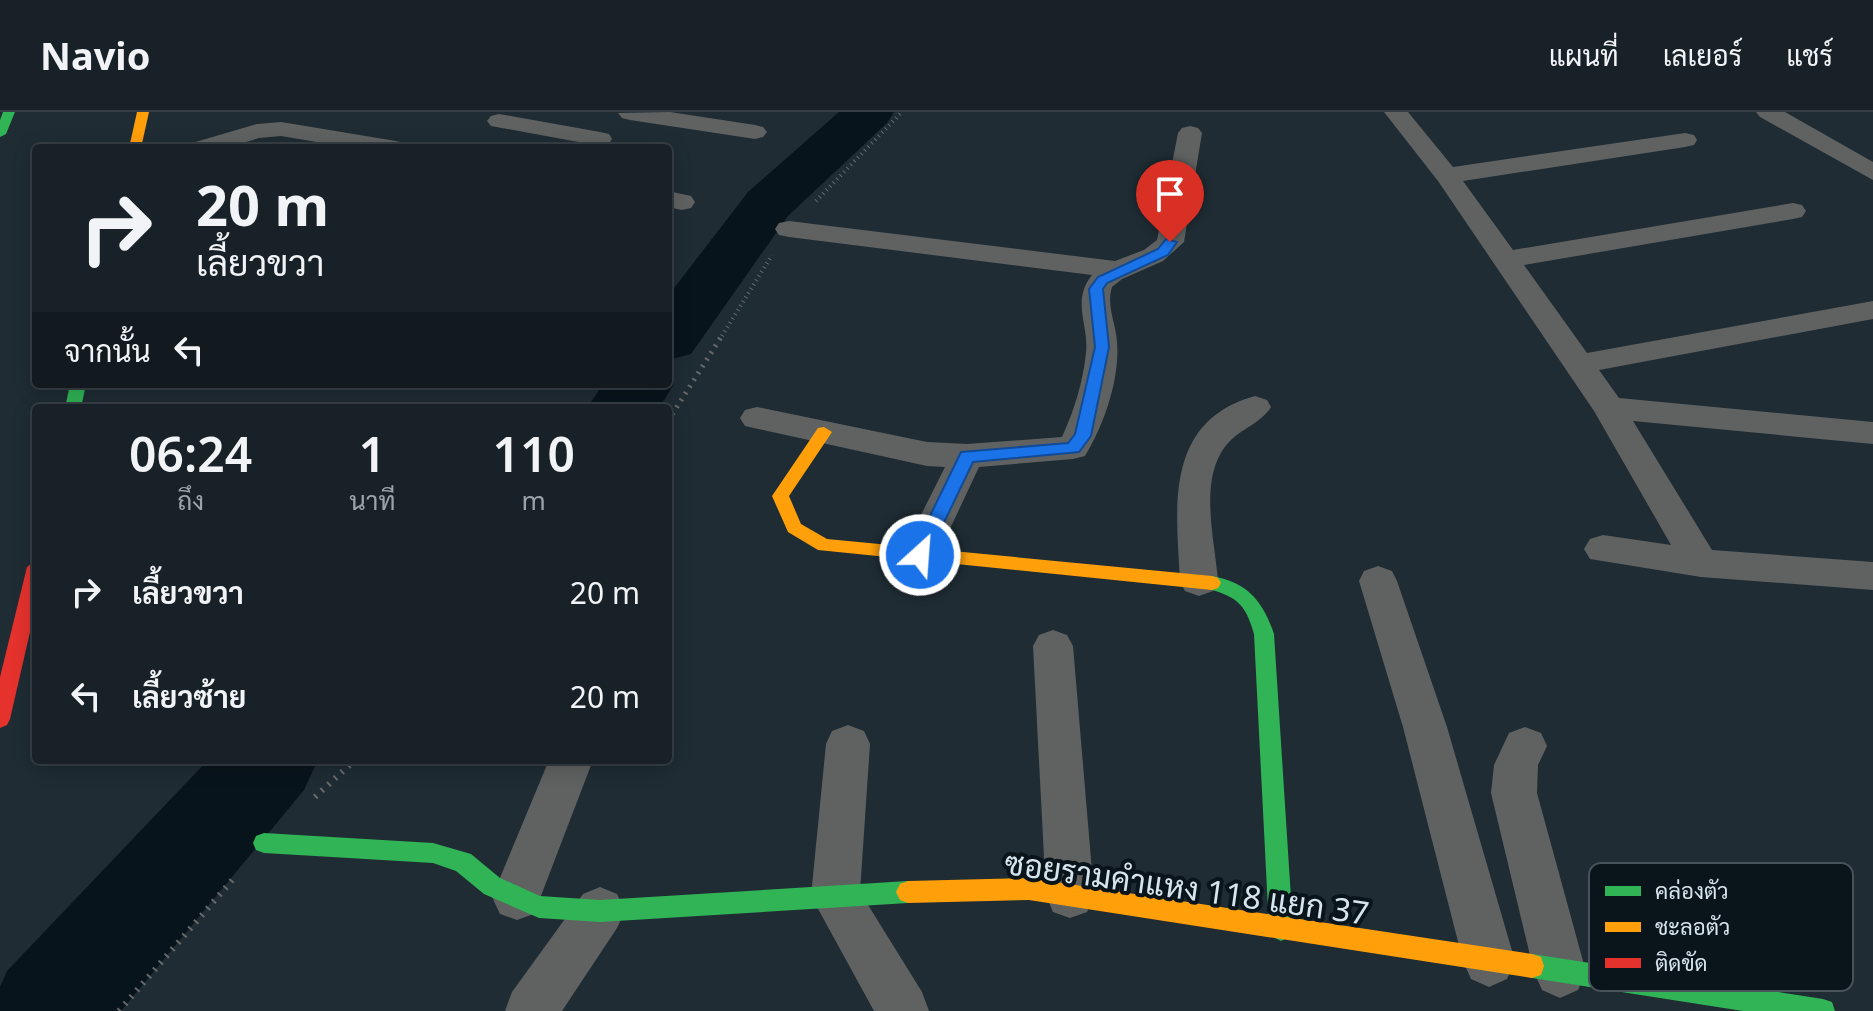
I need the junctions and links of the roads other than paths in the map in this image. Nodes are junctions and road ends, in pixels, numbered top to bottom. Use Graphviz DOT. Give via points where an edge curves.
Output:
graph roads {
  1 [pos="9,112"];
  2 [pos="143,112"];
  3 [pos="255,112"];
  4 [pos="1396,112"];
  5 [pos="1768,112"];
  6 [pos="631,113"];
  7 [pos="499,121"];
  8 [pos="755,132"];
  9 [pos="1190,133"];
  10 [pos="0,134"];
  11 [pos="237,136"];
  12 [pos="1685,140"];
  13 [pos="595,143"];
  14 [pos="1873,143"];
  15 [pos="136,144"];
  16 [pos="213,144"];
  17 [pos="372,144"];
  18 [pos="1832,149"];
  19 [pos="1873,172"];
  20 [pos="1447,176"];
  21 [pos="1793,211"];
  22 [pos="789,229"];
  23 [pos="1506,260"];
  24 [pos="1120,270"];
  25 [pos="1873,310"];
  26 [pos="1579,364"];
  27 [pos="1255,407"];
  28 [pos="1609,408"];
  29 [pos="757,418"];
  30 [pos="824,432"];
  31 [pos="1873,433"];
  32 [pos="967,456"];
  33 [pos="1603,549"];
  34 [pos="920,555"];
  35 [pos="1701,563"];
  36 [pos="1873,576"];
  37 [pos="1199,581"];
  38 [pos="1378,581"];
  39 [pos="32,584"];
  40 [pos="1053,646"];
  41 [pos="0,719"];
  42 [pos="848,744"];
  43 [pos="1525,746"];
  44 [pos="569,764"];
  45 [pos="264,843"];
  46 [pos="1070,895"];
  47 [pos="835,896"];
  48 [pos="517,897"];
  49 [pos="600,911"];
  50 [pos="1281,929"];
  51 [pos="1489,961"];
  52 [pos="1560,972"];
  53 [pos="1589,977"];
  54 [pos="1661,991"];
  55 [pos="1730,1004"];
  56 [pos="531,1011"];
  57 [pos="903,1011"];
  58 [pos="1823,1011"];
  1 -- 10 [label="main road"];
  2 -- 15 [label="main road"];
  3 -- 11 [label="street"];
  4 -- 20 [label="street"];
  5 -- 18 [label="street"];
  6 -- 8 [label="street"];
  6 -- 13 [label="street"];
  7 -- 13 [label="street"];
  9 -- 24 [label="street" via="1170,242 1163,252"];
  11 -- 16 [label="street"];
  11 -- 17 [label="street" via="281,129"];
  12 -- 20 [label="street"];
  14 -- 18 [label="street"];
  18 -- 19 [label="street"];
  20 -- 23 [label="street"];
  21 -- 23 [label="street"];
  22 -- 24 [label="street"];
  23 -- 26 [label="street"];
  24 -- 32 [label="street" via="1096,289 1102,347 1083,436 1073,448"];
  25 -- 26 [label="street"];
  26 -- 28 [label="street"];
  27 -- 37 [label="street" via="1209,442 1193,480"];
  28 -- 31 [label="street"];
  28 -- 35 [label="street"];
  29 -- 30 [label="street"];
  30 -- 32 [label="street" via="927,454"];
  30 -- 34 [label="main road" via="780,496 795,533 824,545"];
  32 -- 34 [label="street"];
  33 -- 35 [label="street"];
  34 -- 37 [label="main road"];
  35 -- 36 [label="street"];
  37 -- 50 [label="main road" via="1245,593 1256,606 1264,634"];
  38 -- 51 [label="street" via="1425,727"];
  39 -- 41 [label="main road"];
  40 -- 46 [label="street"];
  42 -- 47 [label="street"];
  43 -- 52 [label="street" via="1516,765 1514,793"];
  44 -- 48 [label="street"];
  45 -- 48 [label="main road, ซอยรามคำแหง 118 แยก 37" via="433,853 463,862 492,886"];
  46 -- 47 [label="main road, ซอยรามคำแหง 118 แยก 37" via="965,888"];
  46 -- 50 [label="main road, ซอยรามคำแหง 118 แยก 37"];
  47 -- 49 [label="main road, ซอยรามคำแหง 118 แยก 37"];
  47 -- 57 [label="street"];
  48 -- 49 [label="main road, ซอยรามคำแหง 118 แยก 37" via="539,907"];
  49 -- 56 [label="street"];
  50 -- 51 [label="main road, ซอยรามคำแหง 118 แยก 37"];
  51 -- 52 [label="main road, ซอยรามคำแหง 118 แยก 37"];
  52 -- 53 [label="main road, ซอยรามคำแหง 118 แยก 37"];
  54 -- 55 [label="main road, ซอยรามคำแหง 118 แยก 37"];
  55 -- 58 [label="main road, ซอยรามคำแหง 118 แยก 37"];
}
